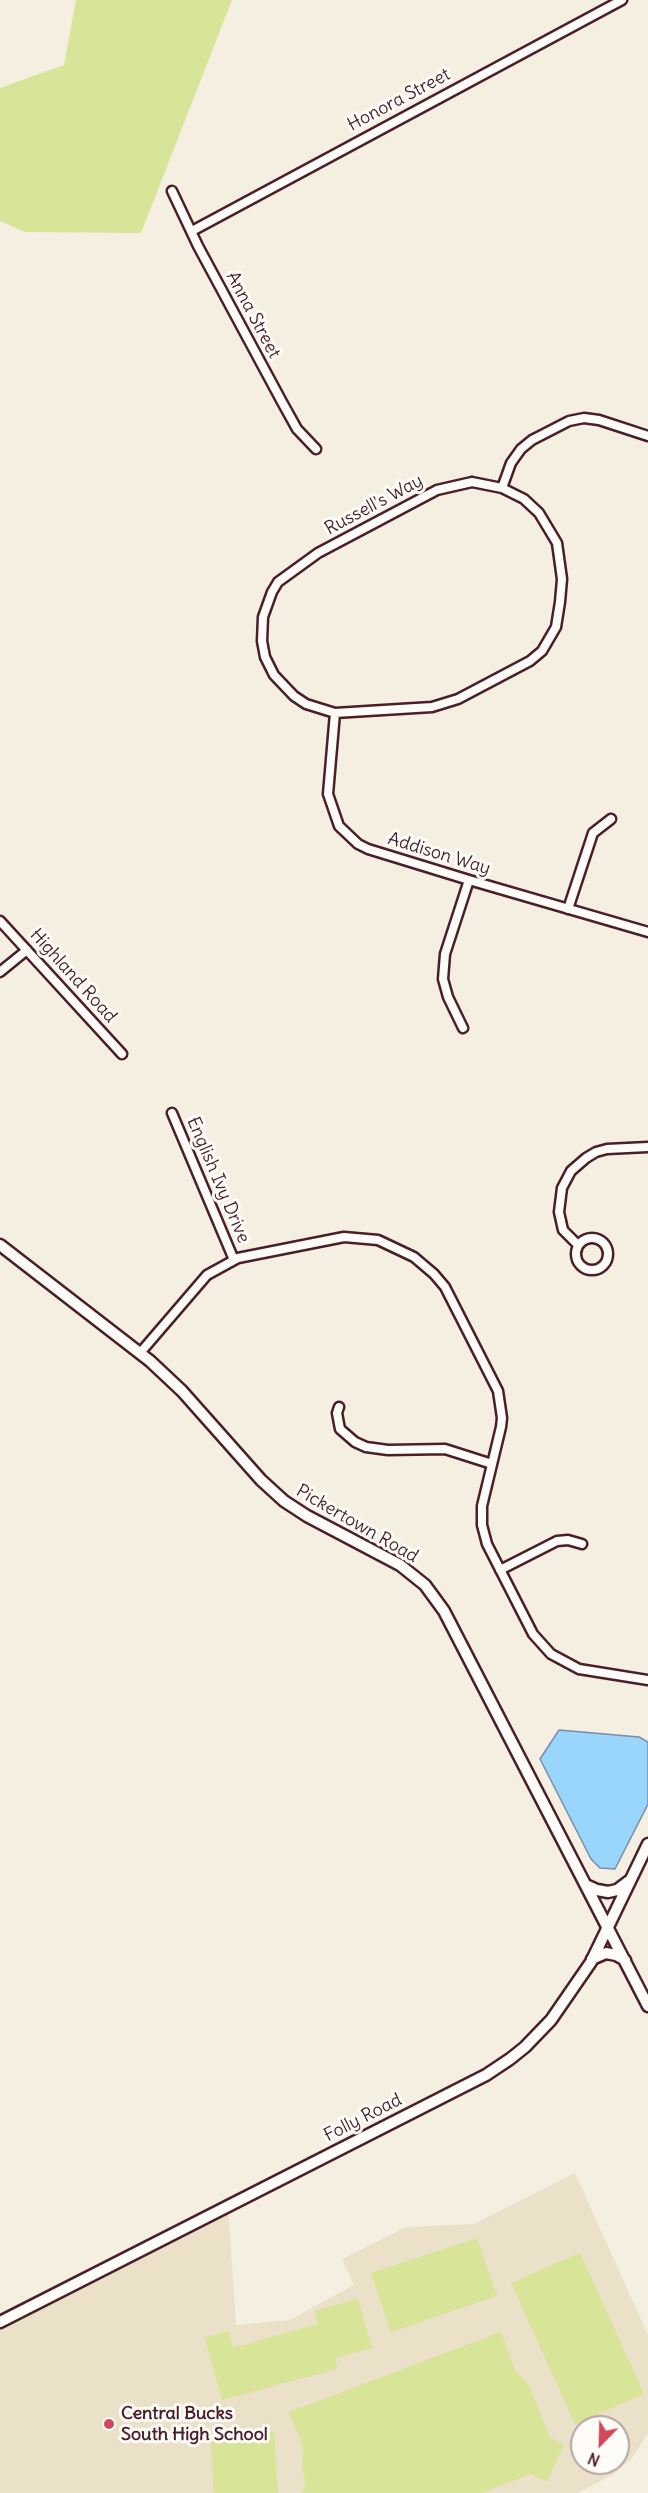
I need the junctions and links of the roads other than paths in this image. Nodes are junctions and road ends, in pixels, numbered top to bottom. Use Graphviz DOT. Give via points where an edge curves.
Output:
graph roads {
  1 [pos="622,0"];
  2 [pos="172,191"];
  3 [pos="192,231"];
  4 [pos="648,436"];
  5 [pos="316,449"];
  6 [pos="502,488"];
  7 [pos="335,713"];
  8 [pos="611,819"];
  9 [pos="468,880"];
  10 [pos="568,909"];
  11 [pos="0,921"];
  12 [pos="648,932"];
  13 [pos="27,951"];
  14 [pos="0,972"];
  15 [pos="463,1028"];
  16 [pos="122,1054"];
  17 [pos="172,1113"];
  18 [pos="648,1147"];
  19 [pos="0,1245"];
  20 [pos="578,1245"];
  21 [pos="234,1260"];
  22 [pos="140,1353"];
  23 [pos="339,1407"];
  24 [pos="492,1464"];
  25 [pos="582,1544"];
  26 [pos="500,1570"];
  27 [pos="648,1680"];
  28 [pos="648,1844"];
  29 [pos="631,1880"];
  30 [pos="586,1885"];
  31 [pos="608,1927"];
  32 [pos="592,1959"];
  33 [pos="625,1960"];
  34 [pos="648,2006"];
  35 [pos="0,2322"];
  1 -- 3 [label="street, Honora Street"];
  2 -- 3 [label="street, Anna Street"];
  3 -- 5 [label="street, Anna Street" via="297,429"];
  4 -- 6 [label="street" via="599,420 569,421 521,449"];
  6 -- 7 [label="street, Russell's Way" via="533,507 557,543 562,579 560,602 555,627 542,651 530,661 445,704"];
  6 -- 7 [label="street, Russell's Way" via="472,482 438,490 318,553 278,582 263,616 262,641 269,665 294,696"];
  7 -- 9 [label="street, Addison Way" via="328,794 339,826 368,849"];
  8 -- 10 [label="street" via="592,833"];
  9 -- 10 [label="street, Addison Way"];
  9 -- 15 [label="street" via="445,954 443,979"];
  10 -- 12 [label="street, Addison Way"];
  11 -- 13 [label="street, Highland Road"];
  13 -- 14 [label="street"];
  13 -- 16 [label="street, Highland Road"];
  17 -- 21 [label="street, English Ivy Drive"];
  18 -- 20 [label="street" via="596,1152 571,1171 562,1188 559,1212 564,1230"];
  19 -- 22 [label="street, Pickertown Road"];
  21 -- 22 [label="street" via="207,1275"];
  21 -- 24 [label="street" via="344,1237 378,1240 399,1248 426,1267 444,1287 498,1391 502,1418"];
  22 -- 30 [label="street, Pickertown Road" via="182,1391 284,1502 400,1565 436,1597"];
  23 -- 24 [label="street" via="340,1429 366,1447 445,1449"];
  24 -- 26 [label="street" via="481,1516 487,1544"];
  25 -- 26 [label="street" via="557,1541"];
  26 -- 27 [label="street" via="533,1635 561,1661 579,1670"];
  28 -- 29 [label="street, Folly Road"];
  29 -- 30 [label="street" via="608,1892"];
  29 -- 31 [label="street, Folly Road"];
  30 -- 31 [label="street, Pickertown Road"];
  31 -- 32 [label="street, Folly Road"];
  31 -- 33 [label="street, Pickertown Road"];
  32 -- 33 [label="street" via="606,1953"];
  32 -- 35 [label="street, Folly Road" via="551,2020 525,2047 486,2075"];
  33 -- 34 [label="street, Pickertown Road"];
}
